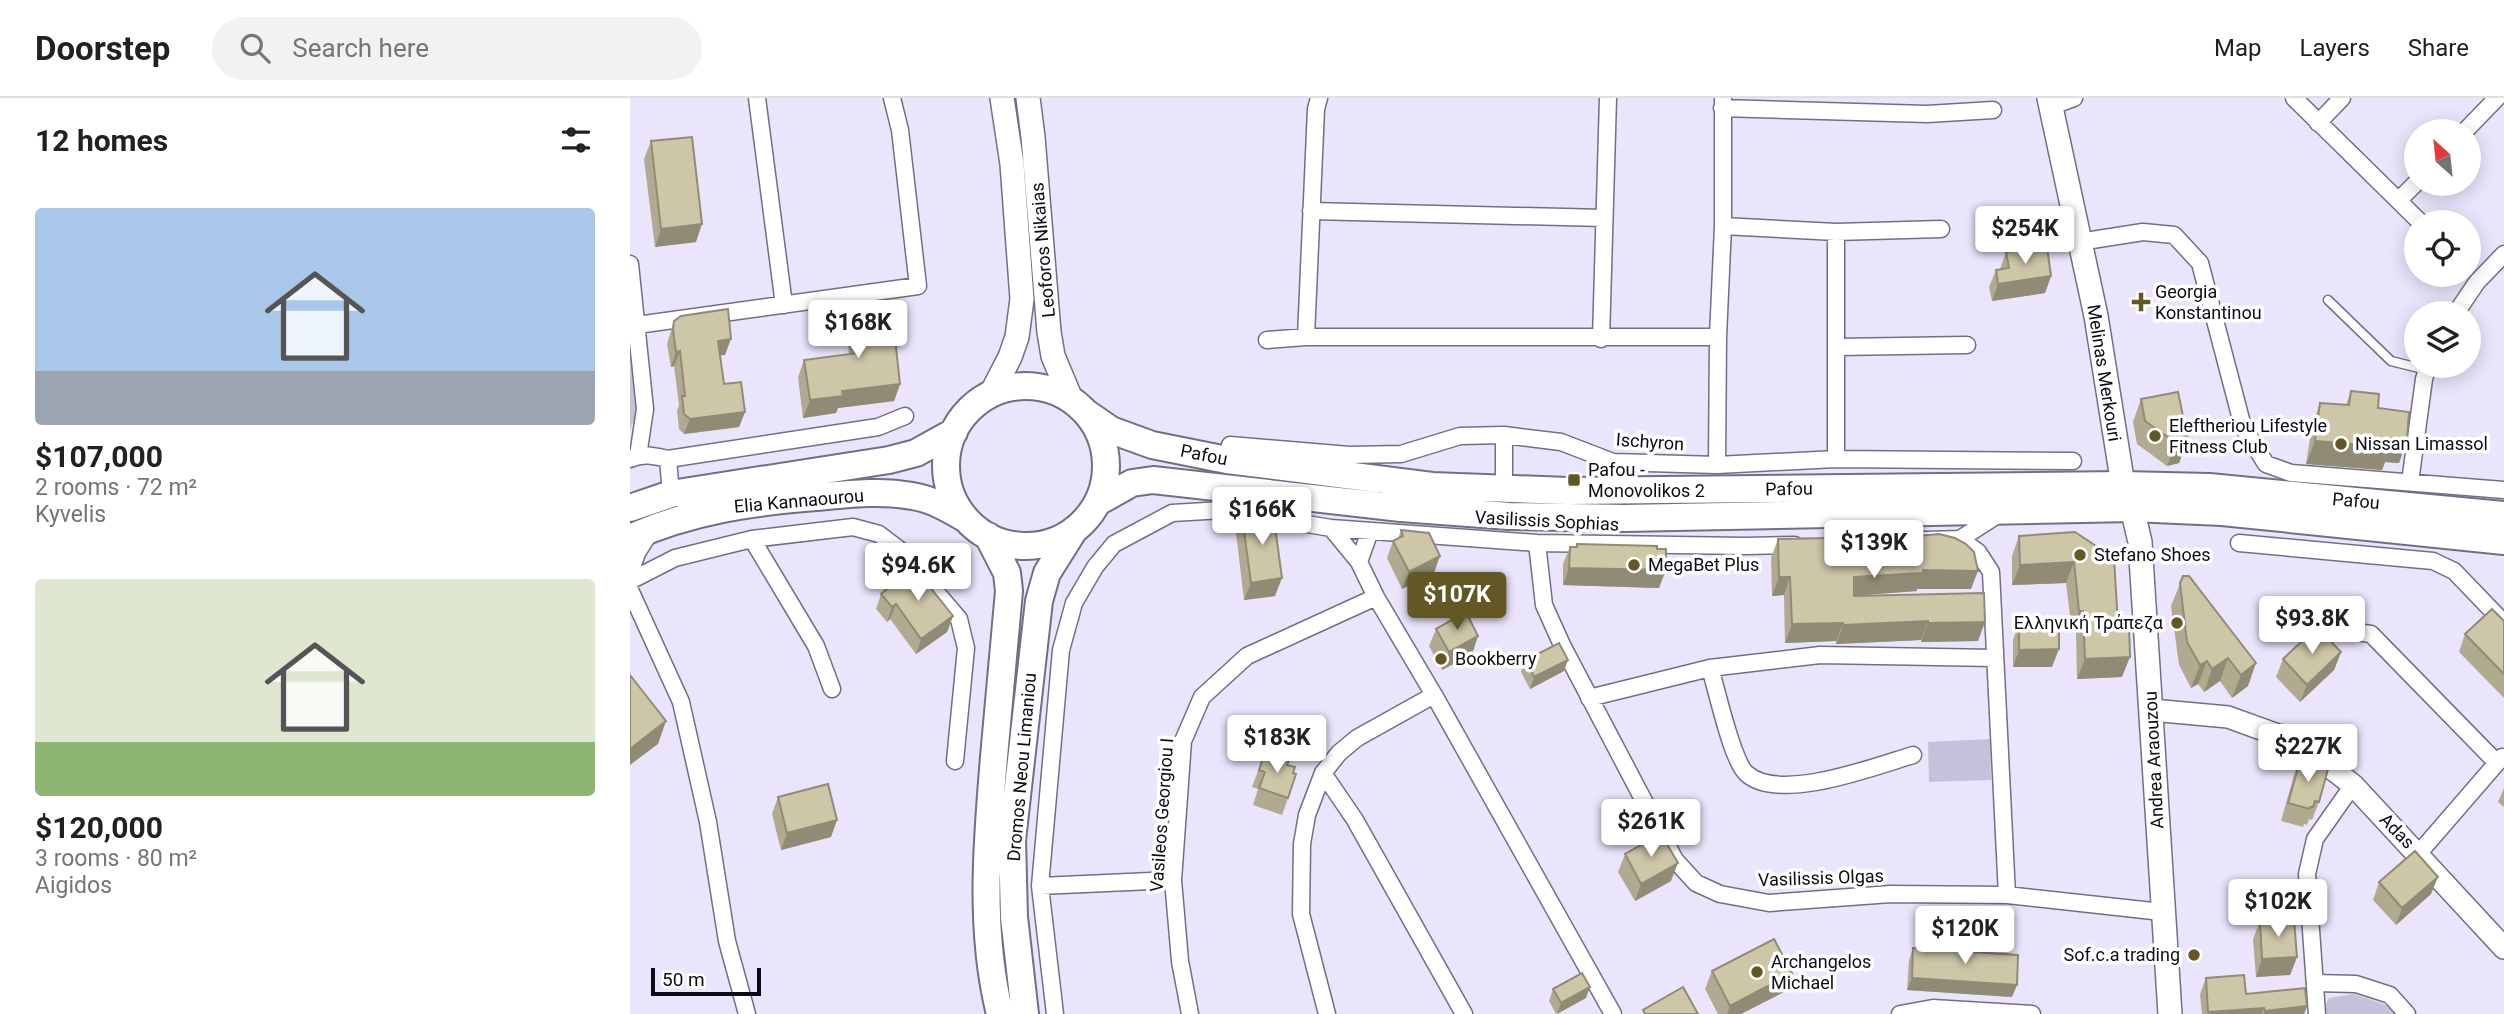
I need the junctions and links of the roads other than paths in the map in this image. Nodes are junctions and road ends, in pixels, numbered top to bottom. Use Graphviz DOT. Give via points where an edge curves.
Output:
graph roads {
  1 [pos="757,98"];
  2 [pos="892,98"];
  3 [pos="1002,98"];
  4 [pos="1028,98"];
  5 [pos="1319,98"];
  6 [pos="1608,98"];
  7 [pos="2074,98"];
  8 [pos="2294,98"];
  9 [pos="2342,98"];
  10 [pos="2497,98"];
  11 [pos="2051,102"];
  12 [pos="1723,103"];
  13 [pos="1890,106"];
  14 [pos="1993,110"];
  15 [pos="2477,119"];
  16 [pos="2318,123"];
  17 [pos="2404,195"];
  18 [pos="2399,200"];
  19 [pos="2409,210"];
  20 [pos="1311,211"];
  21 [pos="1604,218"];
  22 [pos="1723,226"];
  23 [pos="1941,229"];
  24 [pos="1836,232"];
  25 [pos="2079,242"];
  26 [pos="2504,254"];
  27 [pos="630,264"];
  28 [pos="2481,272"];
  29 [pos="2328,300"];
  30 [pos="784,305"];
  31 [pos="637,325"];
  32 [pos="1306,337"];
  33 [pos="1718,337"];
  34 [pos="1601,339"];
  35 [pos="1267,340"];
  36 [pos="1967,345"];
  37 [pos="1836,347"];
  38 [pos="2404,363"];
  39 [pos="2424,378"];
  40 [pos="991,394"];
  41 [pos="1078,405"];
  42 [pos="905,416"];
  43 [pos="954,432"];
  44 [pos="1504,435"];
  45 [pos="1230,445"];
  46 [pos="634,457"];
  47 [pos="668,459"];
  48 [pos="1836,459"];
  49 [pos="2073,461"];
  50 [pos="1717,465"];
  51 [pos="2410,482"];
  52 [pos="1504,488"];
  53 [pos="2504,490"];
  54 [pos="671,494"];
  55 [pos="1277,495"];
  56 [pos="2127,496"];
  57 [pos="1098,502"];
  58 [pos="630,508"];
  59 [pos="2004,510"];
  60 [pos="2504,515"];
  61 [pos="1297,521"];
  62 [pos="655,527"];
  63 [pos="977,528"];
  64 [pos="1075,528"];
  65 [pos="1331,528"];
  66 [pos="1370,531"];
  67 [pos="630,538"];
  68 [pos="752,539"];
  69 [pos="1960,539"];
  70 [pos="2504,541"];
  71 [pos="1537,543"];
  72 [pos="1842,543"];
  73 [pos="2239,543"];
  74 [pos="1816,544"];
  75 [pos="1359,562"];
  76 [pos="630,573"];
  77 [pos="630,581"];
  78 [pos="630,590"];
  79 [pos="1376,597"];
  80 [pos="2504,623"];
  81 [pos="2332,629"];
  82 [pos="1995,658"];
  83 [pos="1710,668"];
  84 [pos="832,689"];
  85 [pos="1434,695"];
  86 [pos="1589,698"];
  87 [pos="2152,710"];
  88 [pos="1913,755"];
  89 [pos="2501,759"];
  90 [pos="955,761"];
  91 [pos="1324,773"];
  92 [pos="2353,785"];
  93 [pos="2419,853"];
  94 [pos="1173,880"];
  95 [pos="1040,886"];
  96 [pos="2007,895"];
  97 [pos="2162,912"];
  98 [pos="2503,944"];
  99 [pos="2315,982"];
  100 [pos="747,1014"];
  101 [pos="1000,1014"];
  102 [pos="1025,1014"];
  103 [pos="1055,1014"];
  104 [pos="1191,1014"];
  105 [pos="1327,1014"];
  106 [pos="1464,1014"];
  107 [pos="1613,1014"];
  108 [pos="1900,1014"];
  109 [pos="2024,1014"];
  110 [pos="2032,1014"];
  111 [pos="2170,1014"];
  112 [pos="2317,1014"];
  113 [pos="2407,1014"];
  1 -- 30 [label="street"];
  2 -- 30 [label="street" via="900,130 918,286"];
  3 -- 40 [label="main road, Leoforos Nikaias" via="1022,299 1017,337"];
  4 -- 41 [label="main road, Leoforos Nikaias" via="1049,332 1054,356"];
  5 -- 20 [label="street"];
  6 -- 21 [label="street"];
  7 -- 11 [label="street"];
  8 -- 16 [label="street"];
  9 -- 16 [label="street"];
  10 -- 15 [label="street"];
  11 -- 25 [label="main road, Melinas Merkouri"];
  12 -- 13 [label="street"];
  12 -- 22 [label="street"];
  13 -- 14 [label="street"];
  16 -- 18 [label="street"];
  17 -- 18 [label="street"];
  18 -- 19 [label="street"];
  20 -- 21 [label="street"];
  20 -- 32 [label="street"];
  21 -- 34 [label="street"];
  22 -- 24 [label="street"];
  22 -- 33 [label="street"];
  23 -- 24 [label="street"];
  24 -- 37 [label="street"];
  25 -- 51 [label="street" via="2143,232 2174,235 2200,263 2244,427 2266,464 2291,473"];
  25 -- 56 [label="main road, Melinas Merkouri"];
  26 -- 28 [label="street"];
  27 -- 31 [label="street"];
  29 -- 38 [label="lane" via="2391,361"];
  30 -- 31 [label="street"];
  31 -- 46 [label="street" via="645,409"];
  32 -- 34 [label="street"];
  32 -- 35 [label="street"];
  33 -- 34 [label="street"];
  33 -- 50 [label="street"];
  36 -- 37 [label="street"];
  37 -- 48 [label="street"];
  39 -- 51 [label="street"];
  40 -- 41 [label="main road" via="1032,386 1052,390"];
  40 -- 43 [label="main road" via="969,410"];
  41 -- 52 [label="main road, Pafou" via="1126,437 1227,460 1432,486"];
  41 -- 57 [label="main road" via="1097,427 1105,455"];
  42 -- 47 [label="street" via="878,427"];
  43 -- 54 [label="main road, Elia Kannaourou" via="916,453 889,460"];
  43 -- 63 [label="main road" via="946,463 951,493"];
  44 -- 45 [label="street, Ischyron" via="1460,436 1401,454"];
  44 -- 50 [label="street, Ischyron" via="1561,442 1613,462"];
  44 -- 52 [label="street"];
  46 -- 47 [label="street"];
  47 -- 54 [label="street"];
  48 -- 49 [label="street, Ischyron"];
  48 -- 50 [label="street, Ischyron"];
  51 -- 53 [label="street"];
  52 -- 56 [label="main road, Pafou"];
  54 -- 58 [label="main road, Elia Kannaourou"];
  55 -- 57 [label="main road, Pafou" via="1153,480 1132,483"];
  55 -- 59 [label="main road, Pafou" via="1508,516"];
  55 -- 61 [label="street"];
  56 -- 59 [label="main road, Pafou"];
  56 -- 60 [label="main road, Pafou" via="2209,487"];
  56 -- 70 [label="main road, Pafou" via="2222,512"];
  56 -- 87 [label="main road, Andrea Araouzou" via="2140,542"];
  57 -- 64 [label="main road"];
  59 -- 69 [label="street"];
  61 -- 65 [label="street, Vasilissis Sophias"];
  61 -- 95 [label="street, Vasilissis Sophias" via="1223,510 1172,513 1114,544 1095,567 1074,603 1061,650"];
  62 -- 63 [label="main road, Elia Kannaourou" via="724,508 867,494 914,496 947,508"];
  62 -- 67 [label="main road, Elia Kannaourou"];
  62 -- 76 [label="street" via="636,553"];
  63 -- 64 [label="main road" via="1009,544 1032,545 1055,540"];
  63 -- 101 [label="main road, Dromos Neou Limaniou" via="1007,573 1009,591 986,843 989,936"];
  64 -- 102 [label="main road, Dromos Neou Limaniou" via="1047,573 1039,601 1012,840 1014,917"];
  65 -- 66 [label="street, Vasilissis Sophias"];
  65 -- 75 [label="street"];
  66 -- 71 [label="street, Vasilissis Sophias"];
  66 -- 75 [label="street"];
  68 -- 77 [label="street" via="675,558"];
  68 -- 84 [label="street" via="816,646"];
  68 -- 90 [label="street" via="853,527 879,534 900,550 958,619 966,648"];
  69 -- 72 [label="street"];
  69 -- 82 [label="street" via="1978,552 1992,572"];
  71 -- 74 [label="street, Vasilissis Sophias"];
  71 -- 86 [label="street, Vasilissis Olgas" via="1544,605"];
  73 -- 80 [label="street" via="2433,561 2454,571"];
  75 -- 79 [label="street"];
  78 -- 100 [label="street" via="681,702 708,822 727,941"];
  79 -- 85 [label="street"];
  79 -- 94 [label="street, Vasileos Georgiou I" via="1247,656 1202,697 1183,741"];
  81 -- 89 [label="street" via="2371,634"];
  82 -- 83 [label="street" via="1820,655"];
  82 -- 96 [label="street"];
  83 -- 86 [label="street"];
  83 -- 88 [label="street" via="1737,760 1746,774 1763,784 1834,779"];
  85 -- 91 [label="street" via="1357,738"];
  85 -- 107 [label="street"];
  86 -- 96 [label="street, Vasilissis Olgas" via="1675,860 1696,883 1720,894 1769,903 1891,894"];
  87 -- 92 [label="street, Adas" via="2228,717 2297,742"];
  87 -- 97 [label="main road, Andrea Araouzou"];
  89 -- 93 [label="street"];
  91 -- 105 [label="street" via="1307,815 1302,844 1301,914"];
  91 -- 106 [label="street"];
  92 -- 93 [label="street, Adas"];
  92 -- 99 [label="street" via="2315,839 2307,874"];
  93 -- 98 [label="street, Adas"];
  94 -- 95 [label="street"];
  94 -- 104 [label="street, Vasileos Georgiou I" via="1180,961"];
  95 -- 103 [label="street, Vasilissis Sophias"];
  96 -- 97 [label="street, Vasilissis Olgas"];
  97 -- 111 [label="main road, Andrea Araouzou"];
  99 -- 112 [label="street"];
  99 -- 113 [label="street" via="2356,984 2390,995"];
  108 -- 109 [label="street" via="1933,1008"];
  109 -- 110 [label="street"];
}
